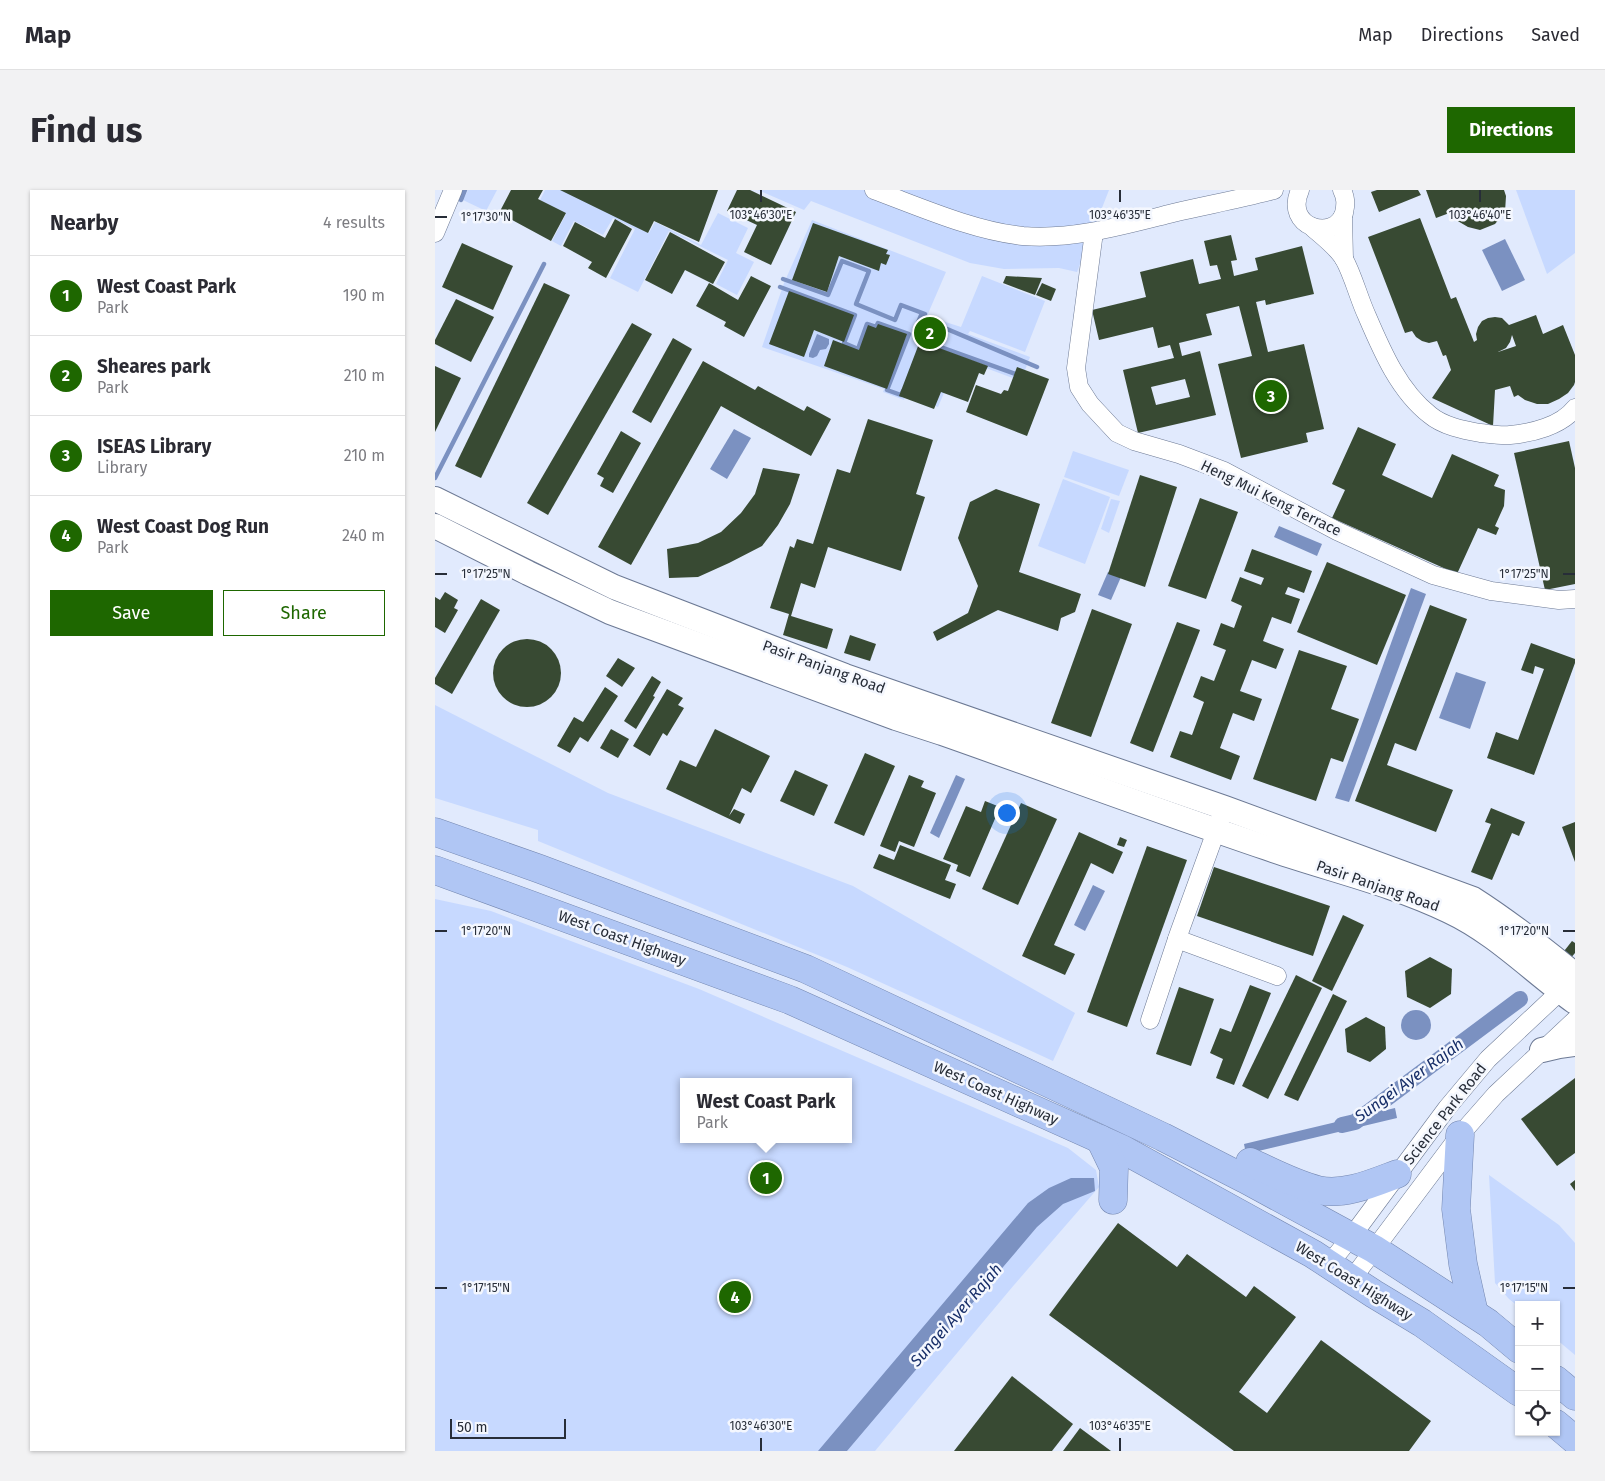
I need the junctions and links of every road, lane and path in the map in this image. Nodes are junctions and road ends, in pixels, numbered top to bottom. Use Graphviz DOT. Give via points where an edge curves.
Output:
graph roads {
  1 [pos="453,190"];
  2 [pos="874,190"];
  3 [pos="1300,190"];
  4 [pos="1342,190"];
  5 [pos="1271,191"];
  6 [pos="1297,211"];
  7 [pos="1343,216"];
  8 [pos="1312,227"];
  9 [pos="435,232"];
  10 [pos="1094,232"];
  11 [pos="1344,259"];
  12 [pos="1575,408"];
  13 [pos="435,498"];
  14 [pos="435,526"];
  15 [pos="1575,599"];
  16 [pos="1225,808"];
  17 [pos="1216,831"];
  18 [pos="435,832"];
  19 [pos="435,870"];
  20 [pos="1177,939"];
  21 [pos="1277,976"];
  22 [pos="1571,986"];
  23 [pos="1149,1020"];
  24 [pos="1575,1020"];
  25 [pos="1575,1044"];
  26 [pos="1542,1050"];
  27 [pos="1009,1064"];
  28 [pos="1460,1135"];
  29 [pos="1100,1140"];
  30 [pos="1397,1174"];
  31 [pos="1113,1200"];
  32 [pos="1363,1242"];
  33 [pos="1329,1264"];
  34 [pos="1353,1279"];
  35 [pos="1474,1313"];
  36 [pos="1515,1346"];
  37 [pos="1560,1383"];
  38 [pos="1518,1391"];
  39 [pos="1575,1396"];
  40 [pos="1560,1427"];
  41 [pos="1575,1440"];
  1 -- 9 [label="street"];
  2 -- 10 [label="street" via="988,230 1023,236"];
  3 -- 6 [label="street" via="1296,199"];
  4 -- 7 [label="street" via="1346,204"];
  5 -- 6 [label="street"];
  5 -- 10 [label="street"];
  6 -- 8 [label="street"];
  7 -- 8 [label="street" via="1335,225 1323,229"];
  7 -- 11 [label="street"];
  8 -- 11 [label="street"];
  10 -- 15 [label="street, Heng Mui Keng Terrace" via="1076,368 1079,387 1117,433 1223,471 1337,531 1433,575 1491,591 1559,600"];
  11 -- 12 [label="street" via="1390,365 1405,390 1430,415 1446,425 1503,436 1545,427 1569,415"];
  13 -- 16 [label="main road, Pasir Panjang Road" via="614,587 863,682"];
  14 -- 17 [label="main road, Pasir Panjang Road" via="610,612"];
  16 -- 17 [label="street"];
  16 -- 22 [label="main road, Pasir Panjang Road" via="1473,899 1533,940"];
  17 -- 20 [label="street"];
  17 -- 22 [label="main road, Pasir Panjang Road" via="1412,895 1451,912"];
  18 -- 27 [label="highway, West Coast Highway" via="806,969"];
  19 -- 29 [label="highway, West Coast Highway" via="790,1000"];
  20 -- 21 [label="street"];
  20 -- 23 [label="street"];
  22 -- 30 [label="street, Science Park Road" via="1488,1059"];
  24 -- 26 [label="street, Science Park Road"];
  25 -- 26 [label="main road"];
  26 -- 28 [label="street, Science Park Road" via="1496,1094"];
  27 -- 30 [label="highway" via="1088,1084 1287,1180 1320,1190 1364,1186"];
  27 -- 32 [label="highway, West Coast Highway" via="1163,1137"];
  28 -- 32 [label="street, Science Park Road"];
  28 -- 35 [label="highway" via="1457,1209 1463,1264"];
  29 -- 31 [label="highway" via="1114,1168"];
  29 -- 33 [label="highway, West Coast Highway"];
  30 -- 32 [label="street, Science Park Road"];
  32 -- 33 [label="street, Science Park Road"];
  32 -- 34 [label="street, Science Park Road"];
  32 -- 35 [label="highway, West Coast Highway"];
  33 -- 34 [label="highway, West Coast Highway"];
  34 -- 38 [label="highway, West Coast Highway"];
  35 -- 36 [label="highway, West Coast Highway"];
  37 -- 39 [label="highway"];
  40 -- 41 [label="highway"];
}
